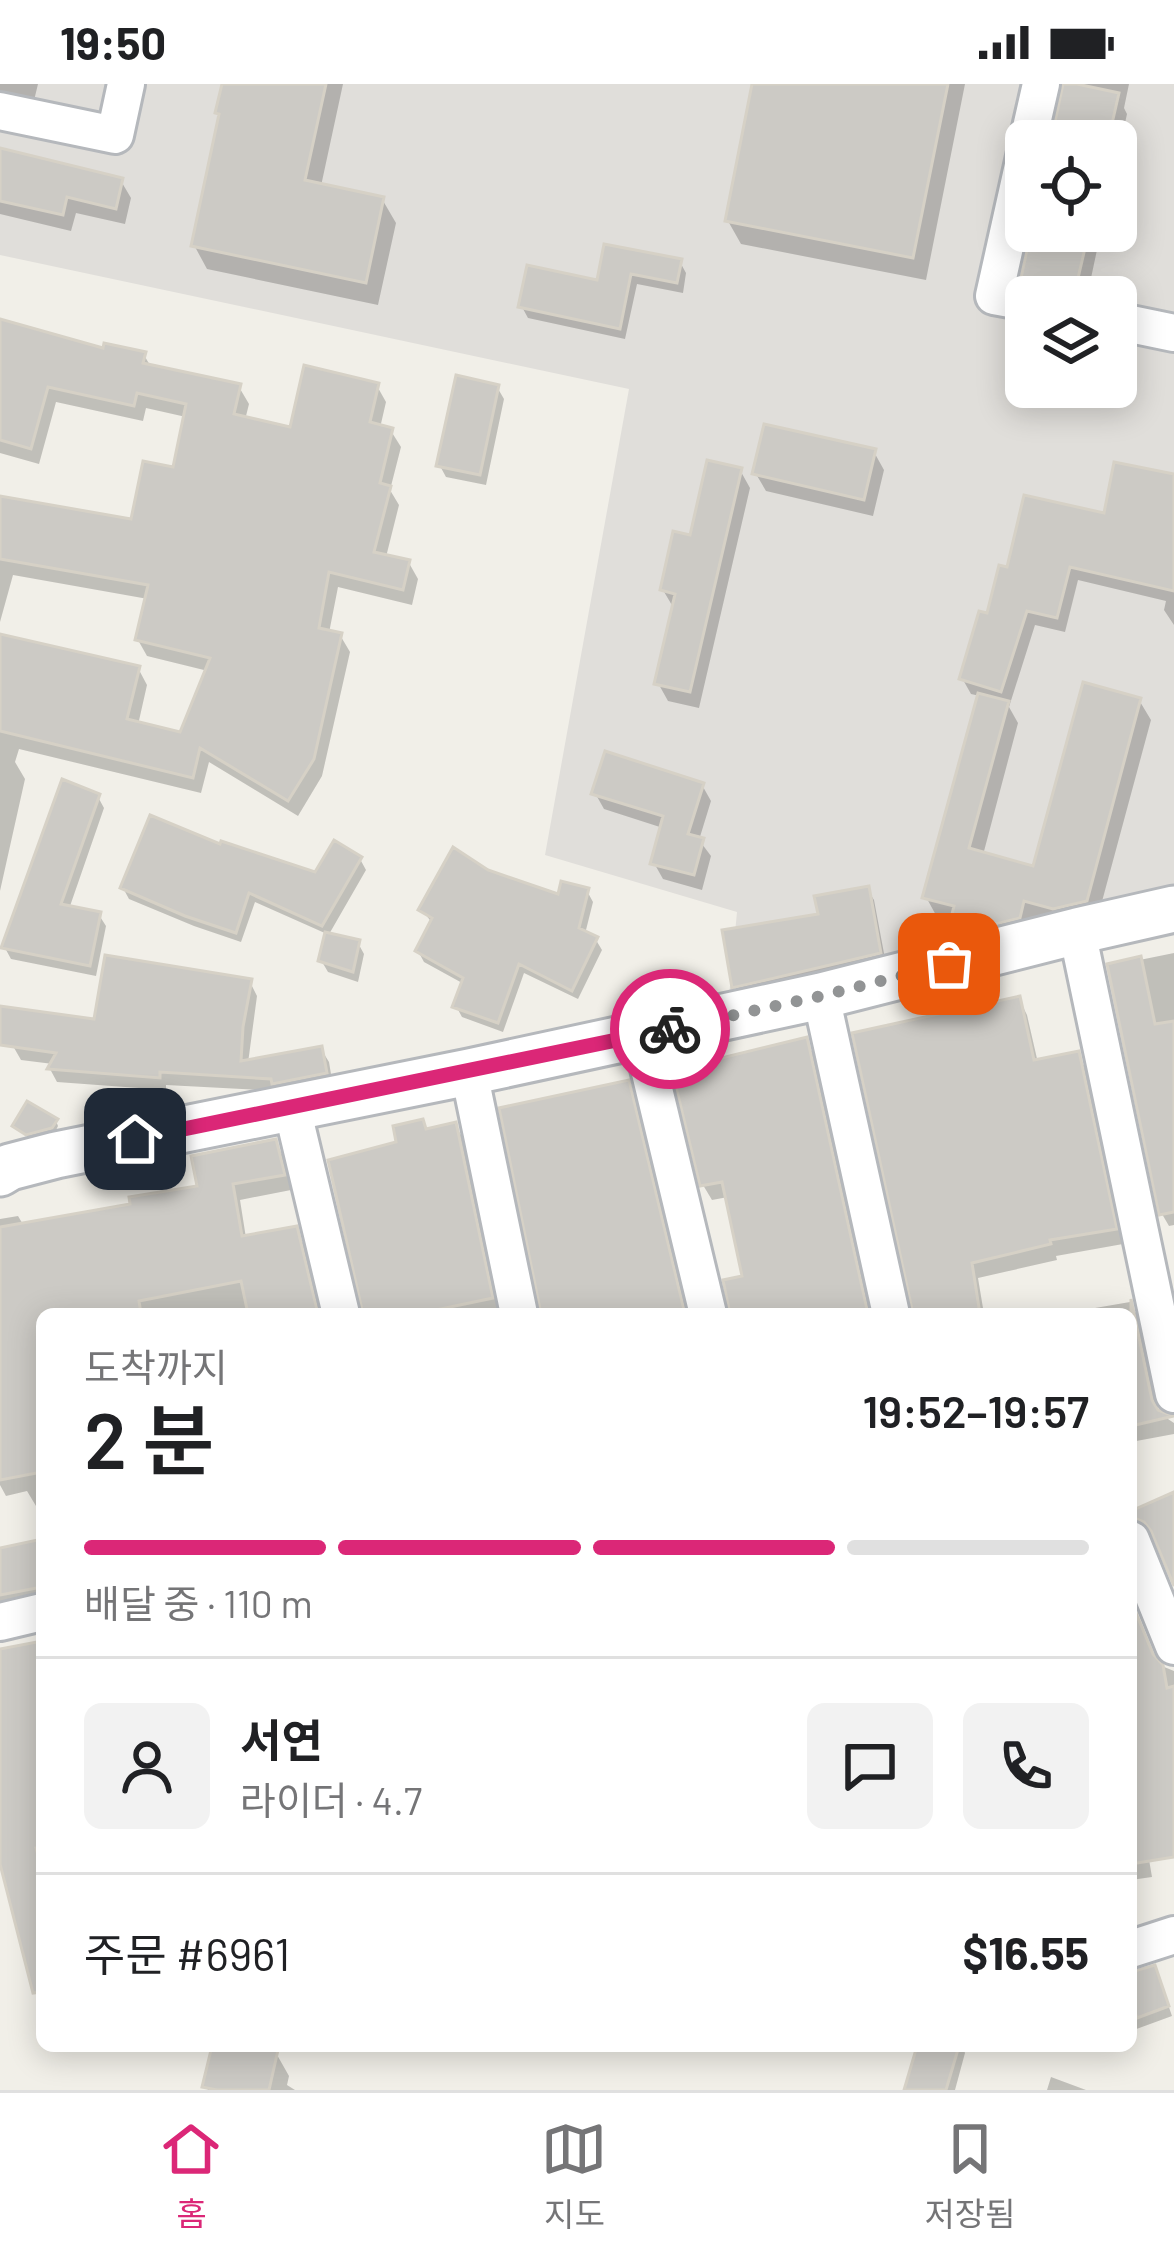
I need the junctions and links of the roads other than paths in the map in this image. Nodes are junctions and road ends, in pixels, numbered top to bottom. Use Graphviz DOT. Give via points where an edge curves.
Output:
graph roads {
  1 [pos="126,84"];
  2 [pos="1041,84"];
  3 [pos="0,111"];
  4 [pos="1033,120"];
  5 [pos="1005,246"];
  6 [pos="1005,298"];
  7 [pos="1137,325"];
  8 [pos="1174,333"];
  9 [pos="1172,919"];
  10 [pos="1077,931"];
  11 [pos="821,996"];
  12 [pos="641,1035"];
  13 [pos="469,1072"];
  14 [pos="292,1108"];
  15 [pos="0,1173"];
  16 [pos="340,1308"];
  17 [pos="518,1308"];
  18 [pos="707,1308"];
  19 [pos="890,1308"];
  20 [pos="1174,1394"];
  21 [pos="1137,1555"];
  22 [pos="36,1613"];
  23 [pos="0,1622"];
  24 [pos="1174,1646"];
  25 [pos="1174,1935"];
  26 [pos="1137,1947"];
  1 -- 3 [label="street" via="115,135"];
  2 -- 4 [label="street"];
  5 -- 6 [label="street" via="994,296"];
  7 -- 8 [label="street"];
  9 -- 10 [label="street"];
  10 -- 11 [label="street"];
  10 -- 20 [label="street"];
  11 -- 12 [label="street"];
  11 -- 19 [label="street"];
  12 -- 13 [label="street"];
  12 -- 18 [label="street"];
  13 -- 14 [label="street"];
  13 -- 17 [label="street"];
  14 -- 15 [label="street"];
  14 -- 16 [label="street"];
  21 -- 24 [label="street"];
  22 -- 23 [label="street"];
  25 -- 26 [label="street"];
}
